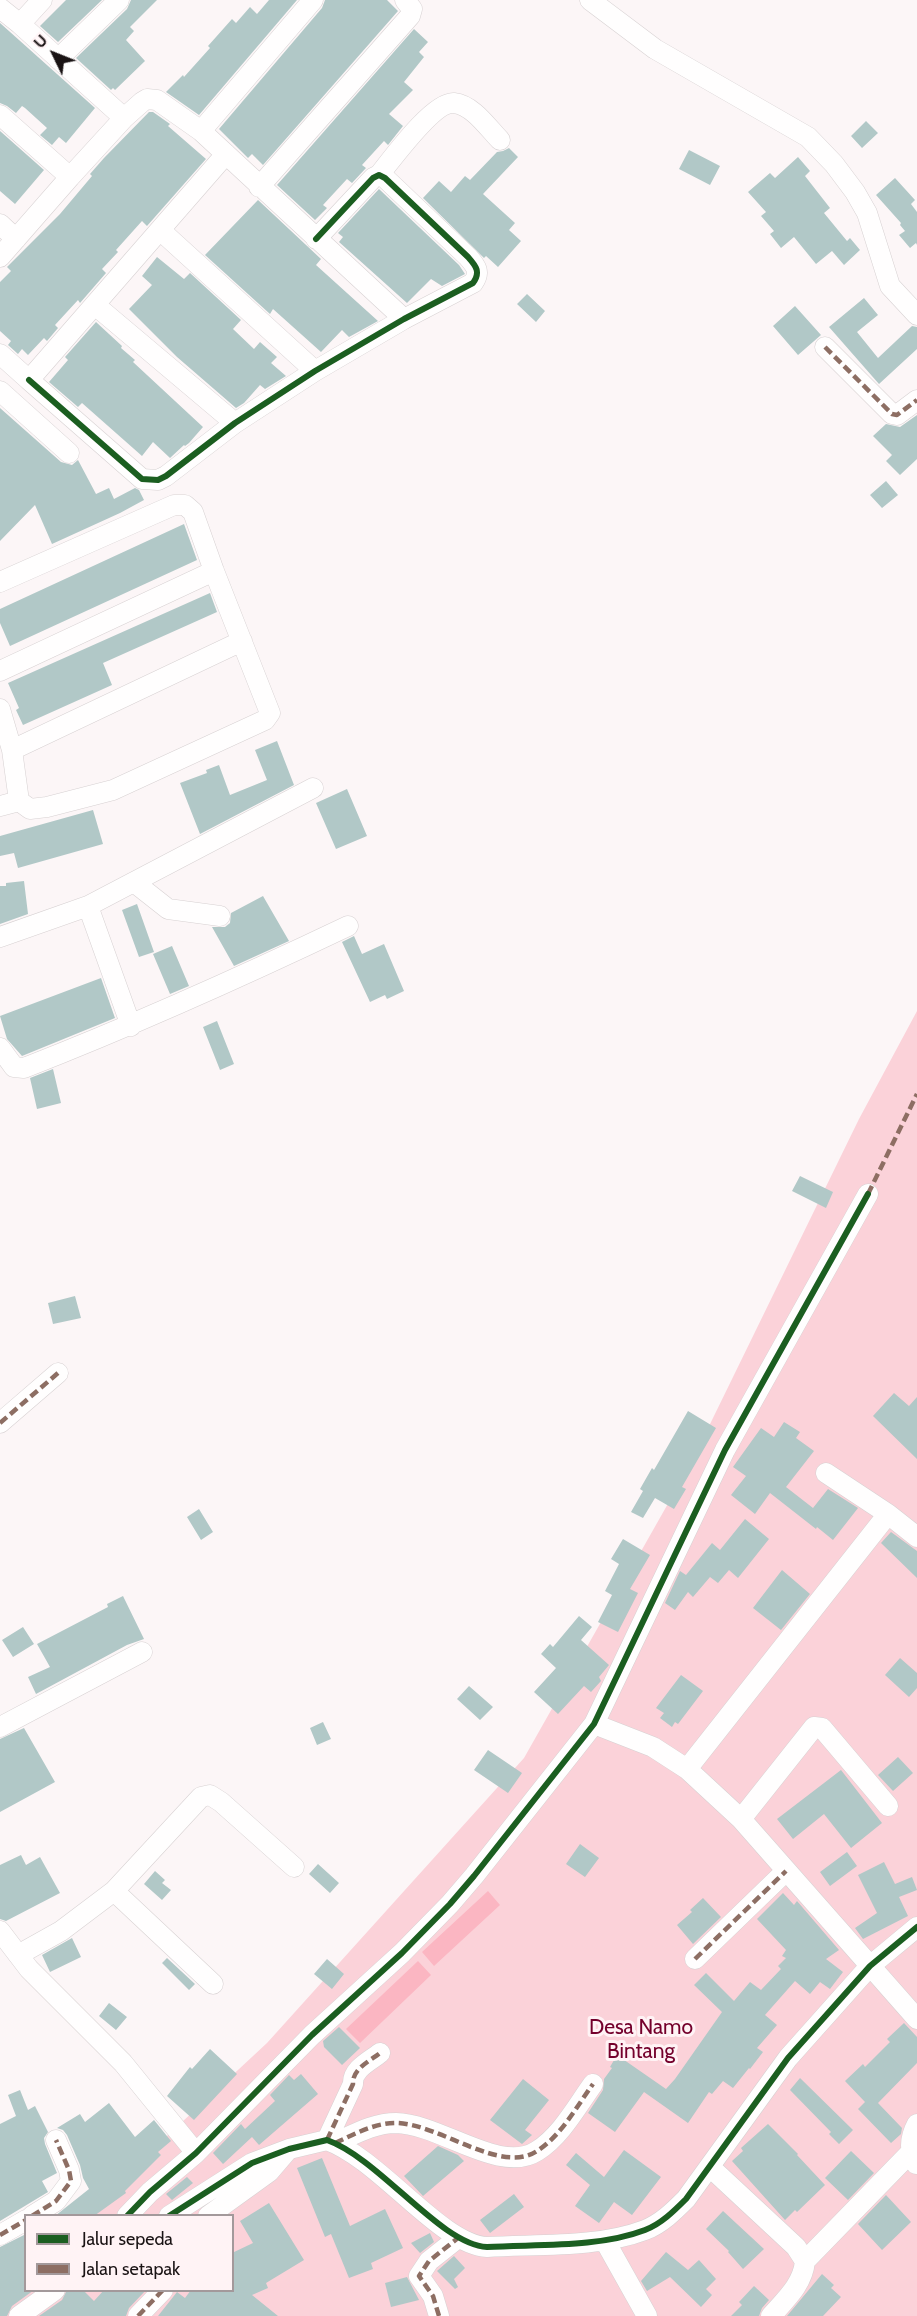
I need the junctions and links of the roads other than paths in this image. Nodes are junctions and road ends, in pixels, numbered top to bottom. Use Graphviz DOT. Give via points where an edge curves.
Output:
graph roads {
  1 [pos="42,0"];
  2 [pos="119,0"];
  3 [pos="313,0"];
  4 [pos="405,0"];
  5 [pos="590,0"];
  6 [pos="0,8"];
  7 [pos="20,24"];
  8 [pos="58,59"];
  9 [pos="0,115"];
  10 [pos="124,118"];
  11 [pos="201,131"];
  12 [pos="500,140"];
  13 [pos="226,154"];
  14 [pos="379,175"];
  15 [pos="70,177"];
  16 [pos="259,187"];
  17 [pos="0,224"];
  18 [pos="160,230"];
  19 [pos="16,239"];
  20 [pos="316,239"];
  21 [pos="0,257"];
  22 [pos="95,305"];
  23 [pos="917,315"];
  24 [pos="404,319"];
  25 [pos="825,347"];
  26 [pos="0,354"];
  27 [pos="315,371"];
  28 [pos="29,380"];
  29 [pos="0,391"];
  30 [pos="917,400"];
  31 [pos="235,423"];
  32 [pos="69,453"];
  33 [pos="214,571"];
  34 [pos="0,582"];
  35 [pos="242,640"];
  36 [pos="0,671"];
  37 [pos="0,709"];
  38 [pos="12,750"];
  39 [pos="313,788"];
  40 [pos="10,804"];
  41 [pos="135,883"];
  42 [pos="88,906"];
  43 [pos="220,916"];
  44 [pos="348,926"];
  45 [pos="0,937"];
  46 [pos="131,1026"];
  47 [pos="0,1048"];
  48 [pos="868,1194"];
  49 [pos="58,1373"];
  50 [pos="0,1423"];
  51 [pos="826,1473"];
  52 [pos="888,1514"];
  53 [pos="917,1537"];
  54 [pos="142,1652"];
  55 [pos="594,1724"];
  56 [pos="0,1727"];
  57 [pos="687,1769"];
  58 [pos="888,1806"];
  59 [pos="741,1819"];
  60 [pos="294,1867"];
  61 [pos="786,1871"];
  62 [pos="114,1891"];
  63 [pos="917,1927"];
  64 [pos="0,1931"];
  65 [pos="18,1955"];
  66 [pos="695,1959"];
  67 [pos="870,1966"];
  68 [pos="213,1984"];
  69 [pos="917,2019"];
  70 [pos="380,2053"];
  71 [pos="593,2084"];
  72 [pos="917,2124"];
  73 [pos="56,2140"];
  74 [pos="331,2142"];
  75 [pos="289,2149"];
  76 [pos="196,2153"];
  77 [pos="914,2159"];
  78 [pos="710,2167"];
  79 [pos="35,2214"];
  80 [pos="129,2214"];
  81 [pos="171,2214"];
  82 [pos="211,2214"];
  83 [pos="24,2221"];
  84 [pos="0,2235"];
  85 [pos="458,2238"];
  86 [pos="605,2241"];
  87 [pos="805,2261"];
  88 [pos="52,2292"];
  89 [pos="161,2292"];
  90 [pos="19,2316"];
  91 [pos="138,2316"];
  92 [pos="439,2316"];
  93 [pos="647,2316"];
  94 [pos="771,2316"];
  1 -- 7 [label="street"];
  2 -- 8 [label="street"];
  3 -- 11 [label="street"];
  4 -- 16 [label="street" via="412,9 410,16"];
  5 -- 23 [label="street" via="655,49 808,137 855,192 867,213 890,286"];
  6 -- 7 [label="street"];
  7 -- 8 [label="street"];
  8 -- 10 [label="street"];
  9 -- 15 [label="street"];
  10 -- 11 [label="street" via="147,99 157,100"];
  10 -- 15 [label="street"];
  11 -- 13 [label="street"];
  12 -- 14 [label="street" via="461,105 439,106"];
  13 -- 16 [label="street"];
  13 -- 18 [label="street"];
  14 -- 20 [label="street"];
  14 -- 24 [label="street" via="477,268 473,283"];
  15 -- 19 [label="street"];
  16 -- 20 [label="street"];
  17 -- 19 [label="street"];
  18 -- 22 [label="street"];
  18 -- 27 [label="street"];
  19 -- 21 [label="street"];
  20 -- 24 [label="street"];
  22 -- 28 [label="street"];
  22 -- 31 [label="street"];
  24 -- 27 [label="street"];
  25 -- 30 [label="street" via="892,414 897,415"];
  26 -- 28 [label="street"];
  27 -- 31 [label="street"];
  28 -- 31 [label="street" via="142,479 158,480 165,476"];
  29 -- 32 [label="street"];
  33 -- 34 [label="street" via="193,512 180,504"];
  33 -- 35 [label="street"];
  33 -- 36 [label="street"];
  35 -- 38 [label="street"];
  35 -- 40 [label="street" via="270,711 265,720 112,790 47,807"];
  37 -- 38 [label="street"];
  38 -- 40 [label="street"];
  39 -- 41 [label="street"];
  41 -- 42 [label="street"];
  41 -- 43 [label="street" via="168,909"];
  42 -- 45 [label="street"];
  42 -- 46 [label="street"];
  44 -- 46 [label="street"];
  46 -- 47 [label="street" via="24,1068 14,1067"];
  48 -- 55 [label="street" via="725,1450"];
  49 -- 50 [label="street"];
  51 -- 52 [label="street"];
  52 -- 53 [label="street"];
  52 -- 57 [label="street"];
  54 -- 56 [label="street"];
  55 -- 57 [label="street" via="652,1747"];
  55 -- 76 [label="street" via="450,1904 312,2035"];
  57 -- 59 [label="street"];
  58 -- 59 [label="street" via="822,1728 814,1727"];
  59 -- 61 [label="street"];
  60 -- 62 [label="street" via="210,1795 201,1797"];
  61 -- 66 [label="street"];
  61 -- 67 [label="street"];
  62 -- 65 [label="street" via="61,1931"];
  62 -- 68 [label="street"];
  63 -- 67 [label="street"];
  64 -- 65 [label="street"];
  65 -- 76 [label="street" via="123,2063"];
  67 -- 69 [label="street"];
  67 -- 78 [label="street" via="788,2058"];
  70 -- 74 [label="street" via="356,2072"];
  71 -- 74 [label="street" via="555,2136 525,2157 492,2155 430,2129 397,2123 371,2127"];
  72 -- 77 [label="street" via="911,2142"];
  73 -- 79 [label="street" via="71,2181 56,2201"];
  74 -- 75 [label="street"];
  74 -- 85 [label="street" via="377,2170"];
  75 -- 81 [label="street" via="230,2175"];
  75 -- 82 [label="street" via="269,2172"];
  76 -- 80 [label="street"];
  77 -- 87 [label="street"];
  78 -- 86 [label="street" via="668,2217 646,2230"];
  78 -- 87 [label="street" via="796,2247"];
  83 -- 84 [label="street"];
  85 -- 86 [label="street" via="487,2247"];
  85 -- 92 [label="street" via="429,2261 418,2276 433,2296"];
  86 -- 93 [label="street"];
  87 -- 94 [label="street" via="799,2282"];
  88 -- 90 [label="street"];
  89 -- 91 [label="street"];
}
